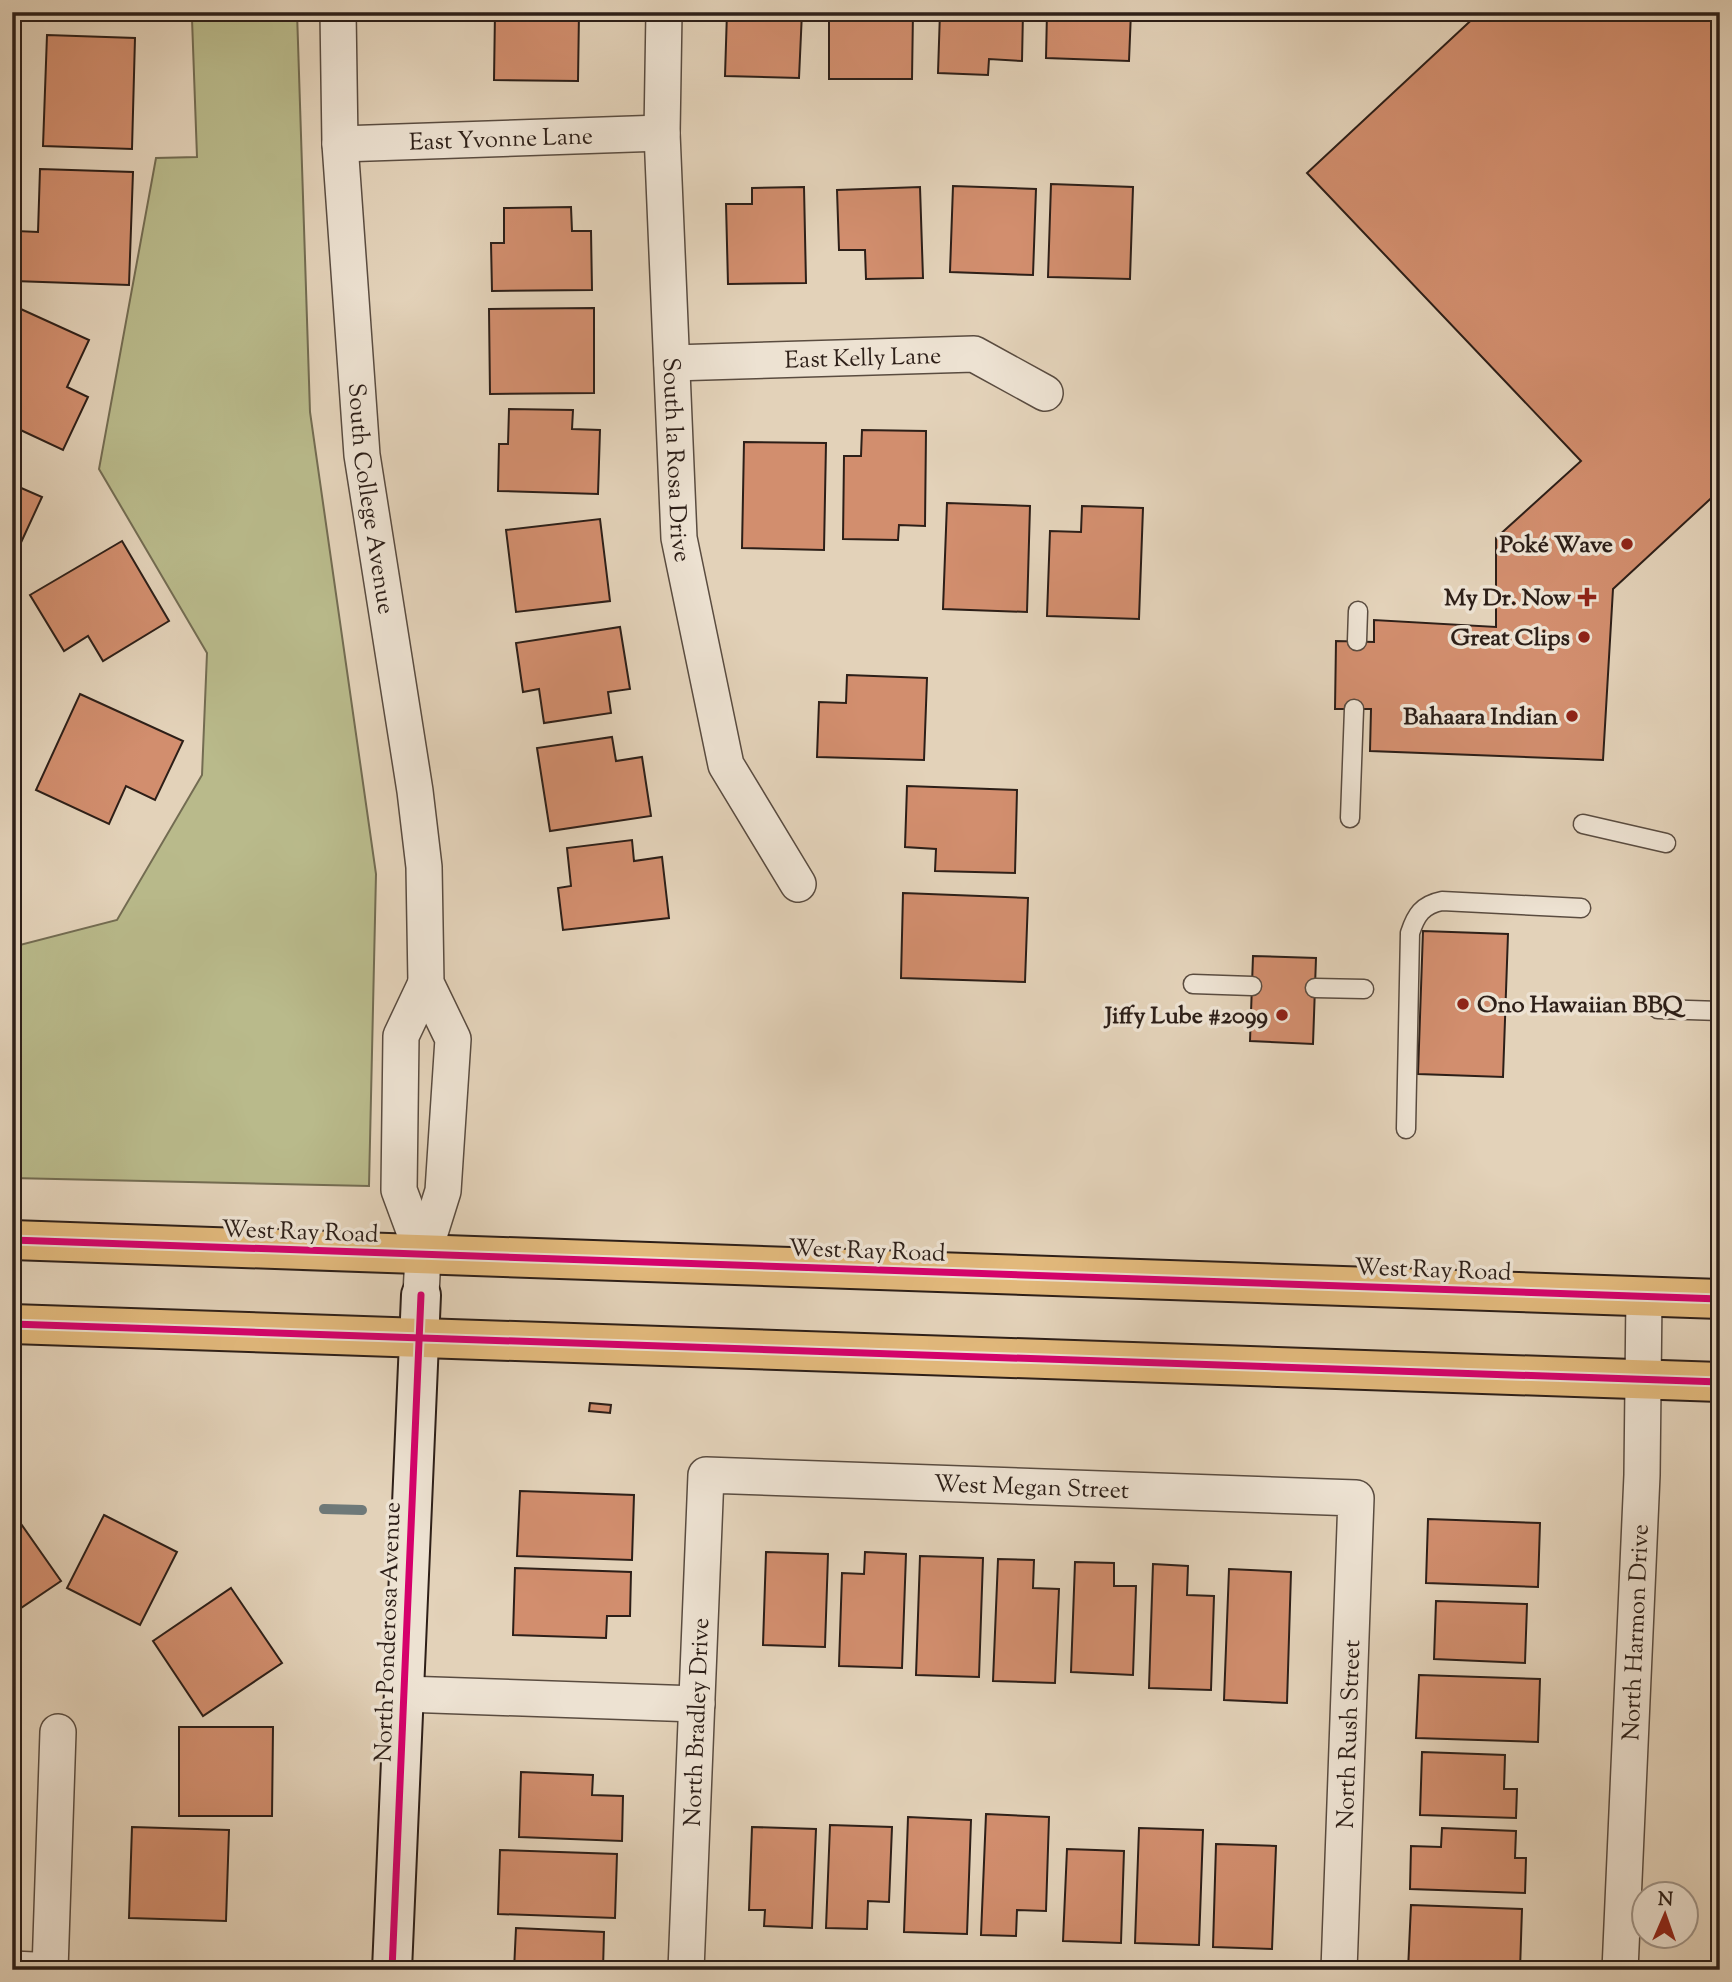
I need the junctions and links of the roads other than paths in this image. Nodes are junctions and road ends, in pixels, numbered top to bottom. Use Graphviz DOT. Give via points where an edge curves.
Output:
graph roads {
  1 [pos="338,12"];
  2 [pos="664,12"];
  3 [pos="662,133"];
  4 [pos="340,144"];
  5 [pos="672,363"];
  6 [pos="1045,393"];
  7 [pos="1358,611"];
  8 [pos="1357,641"];
  9 [pos="1354,709"];
  10 [pos="1350,818"];
  11 [pos="1583,824"];
  12 [pos="1666,843"];
  13 [pos="799,884"];
  14 [pos="1581,908"];
  15 [pos="426,983"];
  16 [pos="1193,984"];
  17 [pos="1252,986"];
  18 [pos="1315,988"];
  19 [pos="1364,989"];
  20 [pos="1658,1009"];
  21 [pos="1720,1011"];
  22 [pos="1406,1129"];
  23 [pos="12,1240"];
  24 [pos="423,1255"];
  25 [pos="421,1295"];
  26 [pos="1644,1296"];
  27 [pos="1720,1298"];
  28 [pos="12,1324"];
  29 [pos="419,1338"];
  30 [pos="1645,1380"];
  31 [pos="1720,1382"];
  32 [pos="706,1475"];
  33 [pos="1356,1498"];
  34 [pos="404,1694"];
  35 [pos="697,1704"];
  36 [pos="58,1732"];
  37 [pos="12,1969"];
  38 [pos="34,1970"];
  39 [pos="50,1970"];
  40 [pos="392,1970"];
  41 [pos="686,1970"];
  42 [pos="1339,1970"];
  43 [pos="1620,1970"];
  1 -- 4 [label="street, South College Avenue"];
  2 -- 3 [label="street, South la Rosa Drive"];
  3 -- 4 [label="street, East Yvonne Lane"];
  3 -- 5 [label="street, South la Rosa Drive"];
  4 -- 15 [label="street, South College Avenue" via="362,455 424,867"];
  5 -- 6 [label="street, East Kelly Lane" via="974,354"];
  5 -- 13 [label="street, South la Rosa Drive" via="679,538 726,765"];
  7 -- 8 [label="lane"];
  9 -- 10 [label="lane"];
  11 -- 12 [label="lane"];
  14 -- 22 [label="lane" via="1442,901 1422,908 1410,933"];
  15 -- 24 [label="street, South College Avenue" via="453,1039 443,1191"];
  15 -- 24 [label="street, South College Avenue" via="401,1036 399,1178 399,1191"];
  16 -- 17 [label="lane"];
  18 -- 19 [label="lane"];
  20 -- 21 [label="lane"];
  23 -- 24 [label="main road, West Ray Road"];
  24 -- 25 [label="street, South College Avenue"];
  24 -- 26 [label="main road, West Ray Road"];
  25 -- 29 [label="street, North Ponderosa Avenue"];
  26 -- 27 [label="main road, West Ray Road"];
  26 -- 30 [label="street, North Harmon Drive"];
  28 -- 29 [label="main road"];
  29 -- 30 [label="main road"];
  29 -- 34 [label="street, North Ponderosa Avenue"];
  30 -- 31 [label="main road"];
  30 -- 43 [label="street, North Harmon Drive"];
  32 -- 33 [label="street, West Megan Street"];
  32 -- 35 [label="street, North Bradley Drive"];
  33 -- 42 [label="street, North Rush Street"];
  34 -- 35 [label="street"];
  34 -- 40 [label="street, North Ponderosa Avenue"];
  35 -- 41 [label="street, North Bradley Drive"];
  36 -- 39 [label="street"];
  37 -- 38 [label="street"];
}
